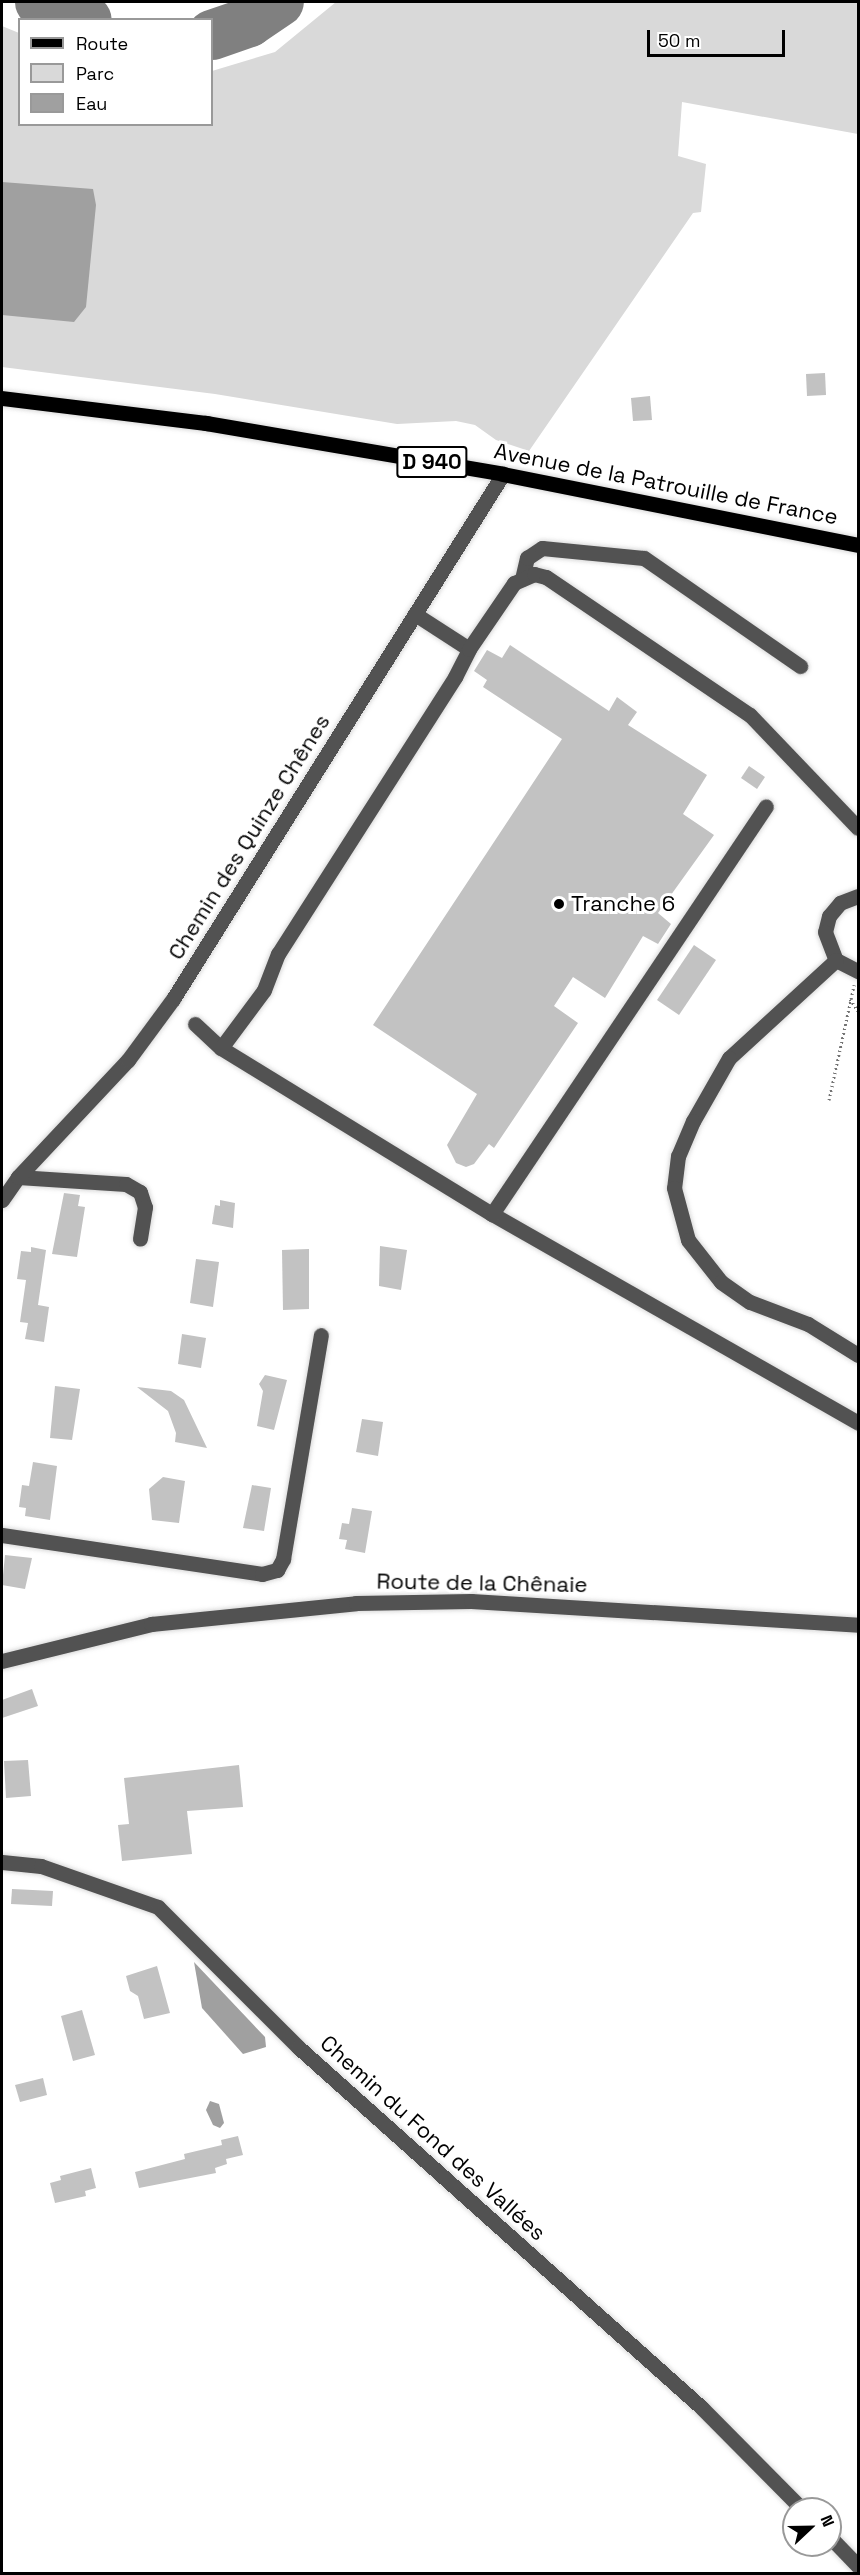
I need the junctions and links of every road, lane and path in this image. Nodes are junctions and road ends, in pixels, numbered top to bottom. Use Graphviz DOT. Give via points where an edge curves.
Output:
graph roads {
  1 [pos="2,398"];
  2 [pos="503,474"];
  3 [pos="858,545"];
  4 [pos="522,579"];
  5 [pos="415,614"];
  6 [pos="469,649"];
  7 [pos="800,666"];
  8 [pos="766,807"];
  9 [pos="858,828"];
  10 [pos="858,896"];
  11 [pos="836,960"];
  12 [pos="858,971"];
  13 [pos="850,999"];
  14 [pos="858,1011"];
  15 [pos="195,1024"];
  16 [pos="221,1048"];
  17 [pos="829,1100"];
  18 [pos="18,1177"];
  19 [pos="2,1200"];
  20 [pos="492,1214"];
  21 [pos="140,1239"];
  22 [pos="321,1335"];
  23 [pos="858,1355"];
  24 [pos="858,1423"];
  25 [pos="2,1535"];
  26 [pos="858,1625"];
  27 [pos="2,1662"];
  28 [pos="2,1862"];
  29 [pos="790,2497"];
  30 [pos="842,2549"];
  31 [pos="858,2566"];
  1 -- 2 [label="main road, Avenue de la Patrouille de France / D 940" via="206,423"];
  2 -- 3 [label="main road, Avenue de la Patrouille de France / D 940"];
  2 -- 5 [label="street, Chemin des Quinze Chênes"];
  4 -- 6 [label="street" via="514,583"];
  4 -- 7 [label="street" via="527,558 542,548 644,558"];
  4 -- 9 [label="street" via="534,574 546,578 750,714"];
  5 -- 6 [label="street"];
  5 -- 18 [label="street, Chemin des Quinze Chênes" via="173,999 128,1060"];
  6 -- 16 [label="street" via="278,954 264,990"];
  8 -- 20 [label="street"];
  10 -- 11 [label="street" via="840,903 829,916 826,942"];
  11 -- 12 [label="street"];
  11 -- 23 [label="street" via="729,1058 678,1156 674,1188 688,1240 721,1282 750,1302 831,1335"];
  12 -- 13 [label="path"];
  13 -- 14 [label="path"];
  13 -- 17 [label="path"];
  15 -- 16 [label="street"];
  16 -- 20 [label="street"];
  18 -- 19 [label="street, Chemin des Quinze Chênes"];
  18 -- 21 [label="street" via="126,1184 140,1192 145,1207"];
  20 -- 24 [label="street"];
  22 -- 25 [label="street" via="283,1559 277,1570 262,1574"];
  26 -- 27 [label="street, Route de la Chênaie" via="471,1601 356,1603 151,1624"];
  28 -- 29 [label="street, Chemin du Fond des Vallées" via="41,1866 158,1907 297,2048 702,2408"];
  30 -- 31 [label="street"];
}
